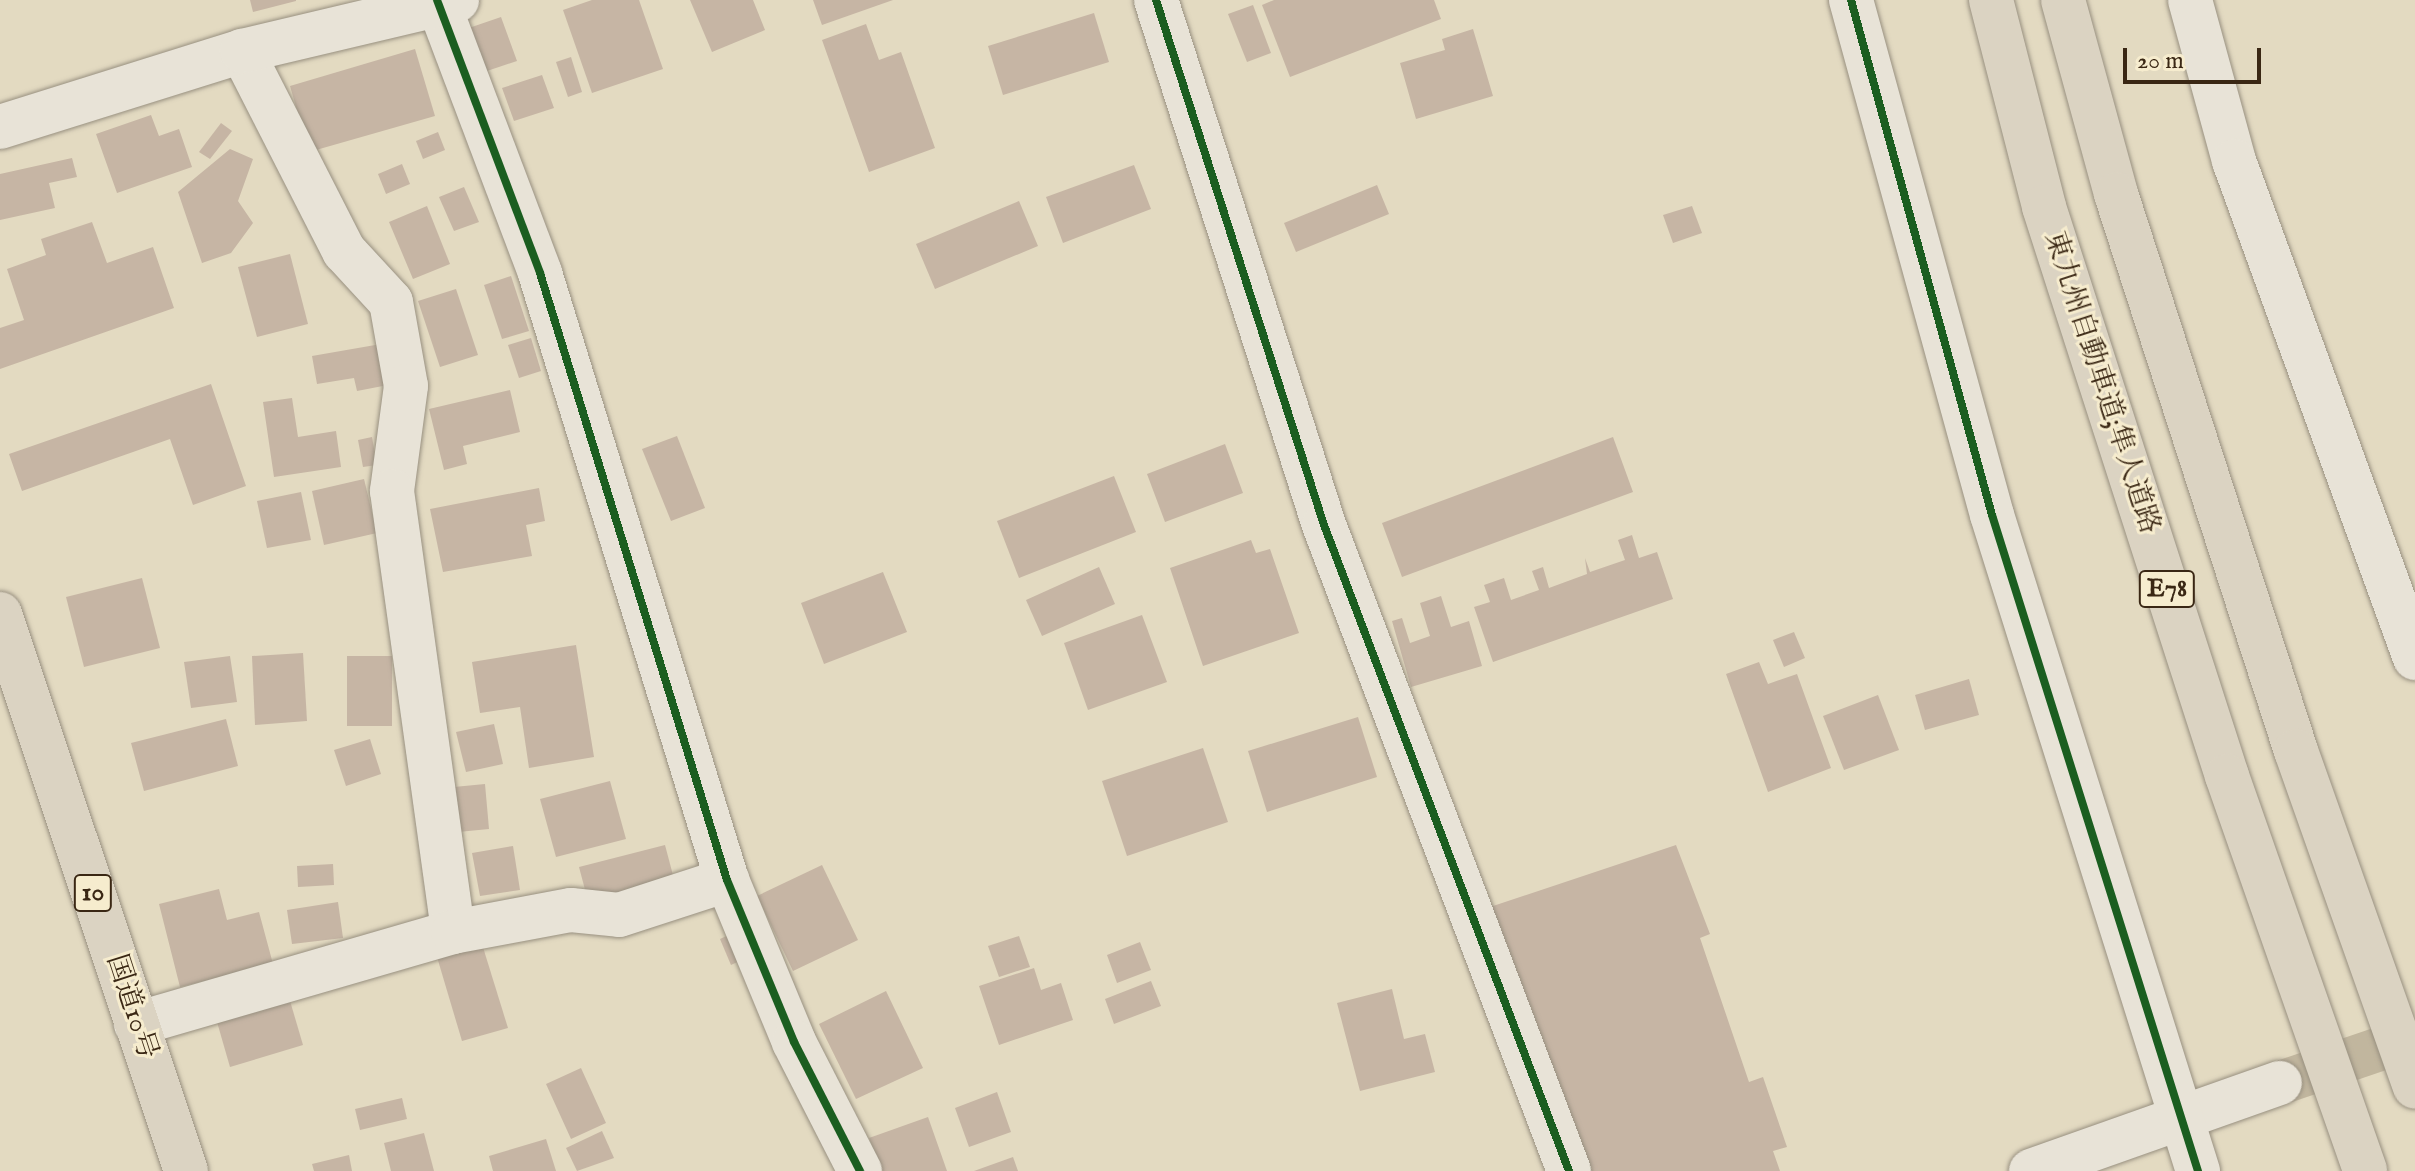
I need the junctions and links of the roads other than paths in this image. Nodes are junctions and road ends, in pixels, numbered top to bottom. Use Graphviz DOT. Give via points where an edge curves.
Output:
graph roads {
  1 [pos="1156,0"];
  2 [pos="1851,0"];
  3 [pos="1991,0"];
  4 [pos="2063,0"];
  5 [pos="2190,0"];
  6 [pos="444,2"];
  7 [pos="242,51"];
  8 [pos="0,127"];
  9 [pos="0,614"];
  10 [pos="2415,658"];
  11 [pos="727,880"];
  12 [pos="453,932"];
  13 [pos="136,1024"];
  14 [pos="2280,1083"];
  15 [pos="2415,1087"];
  16 [pos="2180,1117"];
  17 [pos="186,1171"];
  18 [pos="860,1171"];
  19 [pos="1569,1171"];
  20 [pos="2031,1171"];
  21 [pos="2198,1171"];
  22 [pos="2365,1171"];
  1 -- 19 [label="street" via="1324,525"];
  2 -- 16 [label="street" via="1992,515"];
  3 -- 22 [label="highway, 東九州自動車道;隼人道路 / E78" via="2044,207 2227,776"];
  4 -- 15 [label="highway, E78" via="2116,194 2296,751"];
  5 -- 10 [label="street" via="2234,161"];
  6 -- 7 [label="street"];
  6 -- 11 [label="street" via="540,273"];
  7 -- 8 [label="street"];
  7 -- 12 [label="street" via="344,251 391,302 406,386 392,491"];
  9 -- 13 [label="highway, 国道10号 / 10"];
  11 -- 12 [label="street" via="619,915 571,910"];
  11 -- 18 [label="street" via="794,1042"];
  12 -- 13 [label="street"];
  13 -- 17 [label="highway, 国道10号 / 10"];
  14 -- 16 [label="street"];
  16 -- 20 [label="street"];
  16 -- 21 [label="street"];
}
